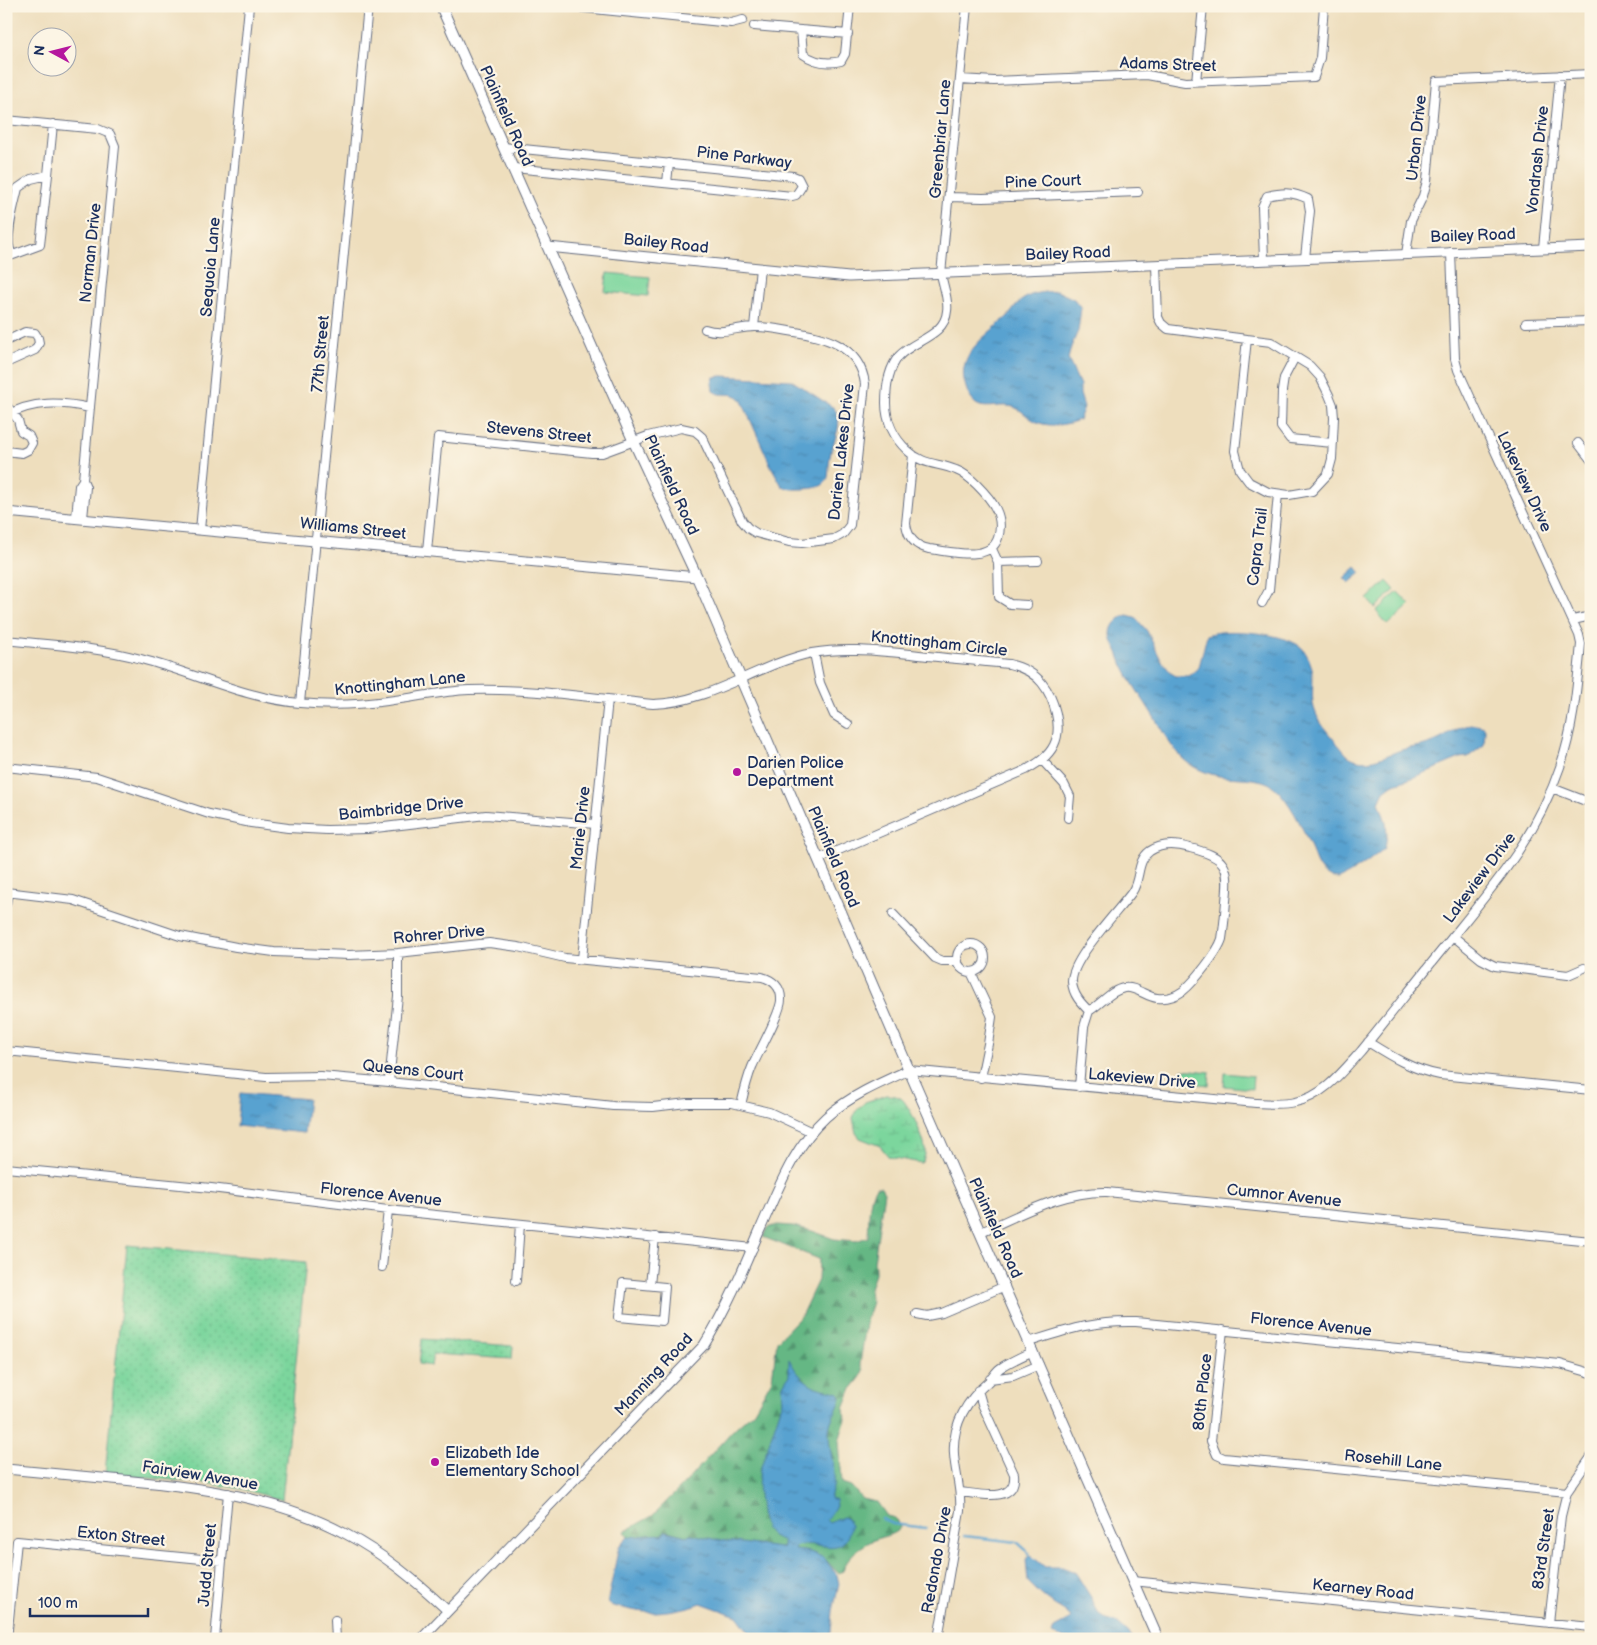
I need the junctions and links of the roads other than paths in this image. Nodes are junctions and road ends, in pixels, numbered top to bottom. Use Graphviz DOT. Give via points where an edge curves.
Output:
graph roads {
  1 [pos="249,6"];
  2 [pos="368,6"];
  3 [pos="441,6"];
  4 [pos="564,6"];
  5 [pos="967,6"];
  6 [pos="1203,6"];
  7 [pos="1324,6"];
  8 [pos="850,8"];
  9 [pos="742,20"];
  10 [pos="754,26"];
  11 [pos="801,30"];
  12 [pos="848,34"];
  13 [pos="1591,74"];
  14 [pos="1560,76"];
  15 [pos="960,79"];
  16 [pos="1196,82"];
  17 [pos="6,120"];
  18 [pos="54,124"];
  19 [pos="503,147"];
  20 [pos="669,163"];
  21 [pos="514,168"];
  22 [pos="48,175"];
  23 [pos="667,183"];
  24 [pos="1138,192"];
  25 [pos="949,197"];
  26 [pos="548,247"];
  27 [pos="1591,247"];
  28 [pos="1543,248"];
  29 [pos="1451,252"];
  30 [pos="1406,254"];
  31 [pos="1305,258"];
  32 [pos="1264,260"];
  33 [pos="1156,265"];
  34 [pos="760,268"];
  35 [pos="941,274"];
  36 [pos="1591,321"];
  37 [pos="1526,324"];
  38 [pos="754,327"];
  39 [pos="705,329"];
  40 [pos="1246,338"];
  41 [pos="6,341"];
  42 [pos="1295,357"];
  43 [pos="6,363"];
  44 [pos="6,405"];
  45 [pos="90,408"];
  46 [pos="9,414"];
  47 [pos="634,442"];
  48 [pos="1333,443"];
  49 [pos="1578,443"];
  50 [pos="6,451"];
  51 [pos="913,455"];
  52 [pos="1591,460"];
  53 [pos="1278,494"];
  54 [pos="6,512"];
  55 [pos="80,518"];
  56 [pos="200,530"];
  57 [pos="316,541"];
  58 [pos="992,549"];
  59 [pos="427,551"];
  60 [pos="1038,560"];
  61 [pos="998,562"];
  62 [pos="697,577"];
  63 [pos="1262,603"];
  64 [pos="1027,605"];
  65 [pos="1591,616"];
  66 [pos="1573,620"];
  67 [pos="6,640"];
  68 [pos="814,653"];
  69 [pos="740,678"];
  70 [pos="608,699"];
  71 [pos="300,703"];
  72 [pos="848,724"];
  73 [pos="1042,760"];
  74 [pos="6,766"];
  75 [pos="1552,788"];
  76 [pos="1591,803"];
  77 [pos="1068,818"];
  78 [pos="595,824"];
  79 [pos="818,859"];
  80 [pos="7,893"];
  81 [pos="6,904"];
  82 [pos="893,914"];
  83 [pos="1453,936"];
  84 [pos="398,953"];
  85 [pos="582,959"];
  86 [pos="958,961"];
  87 [pos="1584,968"];
  88 [pos="971,972"];
  89 [pos="1089,1011"];
  90 [pos="1368,1042"];
  91 [pos="6,1051"];
  92 [pos="909,1070"];
  93 [pos="981,1078"];
  94 [pos="389,1082"];
  95 [pos="1079,1087"];
  96 [pos="1591,1090"];
  97 [pos="741,1105"];
  98 [pos="812,1132"];
  99 [pos="6,1168"];
  100 [pos="388,1210"];
  101 [pos="520,1224"];
  102 [pos="981,1232"];
  103 [pos="655,1237"];
  104 [pos="1591,1241"];
  105 [pos="753,1248"];
  106 [pos="382,1267"];
  107 [pos="516,1281"];
  108 [pos="650,1286"];
  109 [pos="1004,1286"];
  110 [pos="917,1314"];
  111 [pos="1223,1330"];
  112 [pos="1031,1347"];
  113 [pos="1039,1365"];
  114 [pos="1591,1373"];
  115 [pos="990,1379"];
  116 [pos="978,1390"];
  117 [pos="1217,1455"];
  118 [pos="1591,1457"];
  119 [pos="6,1469"];
  120 [pos="961,1492"];
  121 [pos="1567,1492"];
  122 [pos="228,1493"];
  123 [pos="222,1561"];
  124 [pos="1132,1581"];
  125 [pos="448,1611"];
  126 [pos="335,1620"];
  127 [pos="1549,1623"];
  128 [pos="1591,1627"];
  129 [pos="7,1639"];
  130 [pos="214,1639"];
  131 [pos="336,1639"];
  132 [pos="421,1639"];
  133 [pos="938,1639"];
  134 [pos="1158,1639"];
  1 -- 56 [label="street, Sequoia Lane"];
  2 -- 57 [label="street, 77th Street"];
  3 -- 19 [label="main road, Plainfield Road"];
  4 -- 9 [label="street" via="731,23"];
  5 -- 15 [label="street, Greenbriar Lane"];
  6 -- 16 [label="street"];
  7 -- 16 [label="street, Adams Street" via="1320,58 1314,77"];
  8 -- 12 [label="street"];
  10 -- 11 [label="street"];
  11 -- 12 [label="street"];
  11 -- 12 [label="street" via="803,54 811,60 832,63 841,61 846,54"];
  13 -- 14 [label="street"];
  14 -- 28 [label="street, Vondrash Drive"];
  14 -- 30 [label="street, Urban Drive" via="1436,81 1427,181 1411,221"];
  15 -- 16 [label="street, Adams Street" via="994,81 1147,75"];
  15 -- 25 [label="street, Greenbriar Lane"];
  17 -- 18 [label="street, Norman Drive"];
  18 -- 22 [label="street"];
  18 -- 45 [label="street, Norman Drive" via="98,129 110,134 115,146"];
  19 -- 20 [label="street, Pine Parkway"];
  19 -- 21 [label="main road, Plainfield Road"];
  20 -- 23 [label="street"];
  20 -- 23 [label="street, Pine Parkway" via="793,176 802,186 792,196"];
  21 -- 23 [label="street, Pine Parkway"];
  21 -- 26 [label="main road, Plainfield Road"];
  22 -- 22 [label="street" via="40,245 13,255 9,252 8,240 18,188 31,179"];
  24 -- 25 [label="street, Pine Court"];
  25 -- 35 [label="street, Greenbriar Lane"];
  26 -- 34 [label="street, Bailey Road"];
  26 -- 47 [label="main road, Plainfield Road"];
  27 -- 28 [label="street, Bailey Road"];
  28 -- 29 [label="street, Bailey Road"];
  29 -- 30 [label="street, Bailey Road"];
  29 -- 66 [label="street, Lakeview Drive" via="1458,370"];
  30 -- 31 [label="street, Bailey Road"];
  31 -- 32 [label="street, Bailey Road"];
  31 -- 32 [label="street" via="1310,211 1308,199 1296,193 1280,193 1268,196 1262,207"];
  32 -- 33 [label="street, Bailey Road"];
  33 -- 35 [label="street, Bailey Road"];
  33 -- 40 [label="street" via="1158,317 1168,329"];
  34 -- 35 [label="street, Bailey Road" via="849,277"];
  34 -- 38 [label="street"];
  35 -- 51 [label="street, Greenbriar Lane" via="948,309 943,324 899,356 888,379 886,405 889,423 897,439"];
  36 -- 37 [label="street"];
  38 -- 39 [label="street, Darien Lakes Drive" via="712,332"];
  38 -- 47 [label="street, Darien Lakes Drive" via="814,334 827,339 850,354 863,371 865,384 853,501 850,525 843,534 834,539 802,543 756,533 748,528 706,445 698,433 687,428 657,433"];
  40 -- 42 [label="street" via="1271,342"];
  40 -- 53 [label="street" via="1236,457 1249,482 1261,490"];
  41 -- 43 [label="street" via="25,332 35,333 39,343 34,350"];
  42 -- 48 [label="street" via="1320,377 1329,395 1333,405"];
  42 -- 48 [label="street" via="1284,378 1281,427 1290,439"];
  44 -- 46 [label="street"];
  45 -- 46 [label="street" via="67,403 35,404"];
  45 -- 55 [label="street, Norman Drive" via="83,480 79,486"];
  46 -- 50 [label="street" via="18,420 21,430 32,443 22,453"];
  47 -- 59 [label="street, Stevens Street" via="602,453 592,453 438,437"];
  47 -- 62 [label="main road, Plainfield Road"];
  48 -- 53 [label="street" via="1330,469 1318,486 1305,493"];
  49 -- 52 [label="street"];
  51 -- 58 [label="street" via="926,463 962,472 989,496 1000,521 998,539"];
  51 -- 58 [label="street" via="906,524 913,541 922,548 938,550 979,554"];
  53 -- 63 [label="street, Capra Trail" via="1269,590"];
  54 -- 55 [label="street, Williams Street"];
  55 -- 56 [label="street, Williams Street"];
  56 -- 57 [label="street, Williams Street"];
  57 -- 59 [label="street, Williams Street"];
  57 -- 71 [label="street, 77th Street"];
  58 -- 61 [label="street"];
  59 -- 62 [label="street, Williams Street"];
  60 -- 61 [label="street"];
  61 -- 64 [label="street" via="999,598 1010,604"];
  62 -- 69 [label="main road, Plainfield Road"];
  65 -- 66 [label="street"];
  66 -- 75 [label="street, Lakeview Drive" via="1581,644 1575,704 1564,756"];
  67 -- 71 [label="street, Knottingham Lane" via="122,654 235,690"];
  68 -- 69 [label="street, Knottingham Circle"];
  68 -- 72 [label="street" via="820,683 834,715"];
  68 -- 73 [label="street, Knottingham Circle" via="870,650 1023,668 1043,683 1058,720 1057,740"];
  69 -- 70 [label="street, Knottingham Lane" via="673,703"];
  69 -- 79 [label="main road, Plainfield Road"];
  70 -- 71 [label="street, Knottingham Lane" via="485,690 368,703"];
  70 -- 78 [label="street, Marie Drive"];
  73 -- 77 [label="street" via="1064,784 1070,796"];
  73 -- 79 [label="street, Knottingham Circle" via="1026,770"];
  74 -- 78 [label="street, Baimbridge Drive" via="96,777 209,814 288,828 367,829 486,815"];
  75 -- 76 [label="street"];
  75 -- 83 [label="street, Lakeview Drive" via="1519,851"];
  78 -- 85 [label="street, Marie Drive"];
  79 -- 92 [label="main road, Plainfield Road"];
  80 -- 81 [label="street, Rohrer Drive"];
  80 -- 84 [label="street, Rohrer Drive" via="73,900 163,931 236,947 317,955"];
  82 -- 86 [label="street" via="935,958 942,962"];
  83 -- 87 [label="street" via="1495,966 1568,975"];
  83 -- 90 [label="street, Lakeview Drive"];
  84 -- 85 [label="street, Rohrer Drive" via="489,943"];
  84 -- 94 [label="street" via="398,996"];
  85 -- 97 [label="street, Rohrer Drive" via="762,977 774,982 780,992 781,1005 752,1068"];
  86 -- 88 [label="street" via="963,969"];
  86 -- 88 [label="street" via="964,946 980,948 984,956 983,965"];
  88 -- 93 [label="street" via="992,1017"];
  89 -- 89 [label="street" via="1076,996 1072,982 1074,968 1133,890 1146,855 1159,847 1173,845 1216,857 1228,872 1228,882 1222,939 1213,956 1184,990 1173,996 1157,998 1124,988 1112,992"];
  89 -- 95 [label="street" via="1084,1027"];
  90 -- 95 [label="street, Lakeview Drive" via="1333,1082 1296,1102 1256,1103"];
  90 -- 96 [label="street" via="1397,1061 1426,1072"];
  91 -- 94 [label="street, Queens Court" via="266,1077 321,1076"];
  92 -- 93 [label="street, Lakeview Drive"];
  92 -- 98 [label="street, Manning Road" via="852,1098"];
  92 -- 102 [label="main road, Plainfield Road"];
  93 -- 95 [label="street, Lakeview Drive"];
  94 -- 97 [label="street, Queens Court" via="614,1106 653,1107 687,1102"];
  97 -- 98 [label="street, Queens Court" via="781,1116"];
  98 -- 105 [label="street, Manning Road" via="782,1181"];
  99 -- 100 [label="street, Florence Avenue" via="211,1188"];
  100 -- 101 [label="street, Florence Avenue"];
  100 -- 106 [label="street"];
  101 -- 103 [label="street, Florence Avenue"];
  101 -- 107 [label="street"];
  102 -- 104 [label="street, Cumnor Avenue" via="1066,1197 1107,1192"];
  102 -- 109 [label="main road, Plainfield Road"];
  103 -- 105 [label="street, Florence Avenue"];
  103 -- 108 [label="street"];
  105 -- 125 [label="street, Manning Road" via="713,1330 697,1353"];
  108 -- 108 [label="street" via="623,1283 619,1317 662,1321 665,1287"];
  109 -- 110 [label="street" via="942,1313"];
  109 -- 112 [label="main road, Plainfield Road"];
  111 -- 112 [label="street, Florence Avenue" via="1115,1321 1083,1325"];
  111 -- 114 [label="street, Florence Avenue" via="1560,1364"];
  111 -- 117 [label="street, 80th Place" via="1211,1441"];
  112 -- 113 [label="main road, Plainfield Road"];
  112 -- 115 [label="street, Redondo Drive" via="1001,1367"];
  113 -- 115 [label="street" via="1013,1376"];
  113 -- 124 [label="main road, Plainfield Road"];
  115 -- 116 [label="street, Redondo Drive"];
  116 -- 120 [label="street, Redondo Drive" via="966,1405 956,1429 954,1455"];
  116 -- 120 [label="street" via="1014,1474 1014,1483 1007,1493 1000,1495"];
  117 -- 121 [label="street, Rosehill Lane"];
  118 -- 121 [label="street, 83rd Street"];
  119 -- 122 [label="street, Fairview Avenue"];
  120 -- 133 [label="street, Redondo Drive"];
  121 -- 127 [label="street, 83rd Street" via="1558,1532"];
  122 -- 123 [label="street, Judd Street"];
  122 -- 125 [label="street, Fairview Avenue" via="302,1514 345,1534 406,1573"];
  123 -- 129 [label="street, Exton Street" via="17,1541"];
  123 -- 130 [label="street, Judd Street"];
  124 -- 127 [label="street, Kearney Road"];
  124 -- 134 [label="main road, Plainfield Road"];
  125 -- 132 [label="street, Manning Road"];
  126 -- 131 [label="street"];
  127 -- 128 [label="street, Kearney Road"];
}
